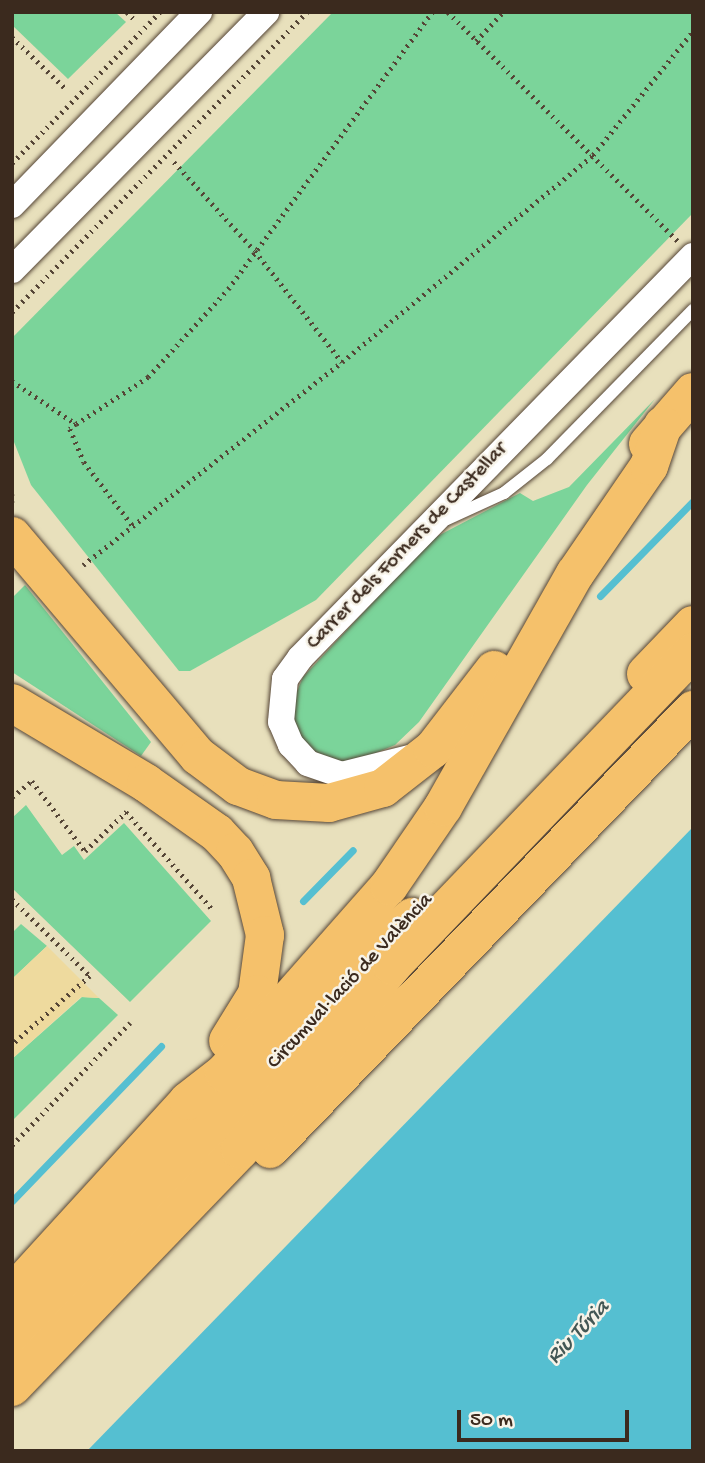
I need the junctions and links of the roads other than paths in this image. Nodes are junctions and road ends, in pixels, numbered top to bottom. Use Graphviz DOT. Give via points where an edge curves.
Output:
graph roads {
  1 [pos="199,12"];
  2 [pos="266,12"];
  3 [pos="12,205"];
  4 [pos="685,249"];
  5 [pos="12,270"];
  6 [pos="693,310"];
  7 [pos="693,392"];
  8 [pos="663,425"];
  9 [pos="422,532"];
  10 [pos="12,536"];
  11 [pos="693,625"];
  12 [pos="693,652"];
  13 [pos="12,702"];
  14 [pos="693,709"];
  15 [pos="433,749"];
  16 [pos="188,1101"];
  17 [pos="12,1294"];
  18 [pos="12,1341"];
  19 [pos="12,1387"];
  20 [pos="12,1414"];
  1 -- 3 [label="street"];
  2 -- 5 [label="street"];
  4 -- 9 [label="street, Carrer dels Forners de Castellar"];
  6 -- 9 [label="lane" via="529,475 504,493"];
  7 -- 8 [label="highway"];
  8 -- 15 [label="highway" via="542,591 484,688"];
  8 -- 16 [label="highway" via="649,466 575,574 420,843 338,946 224,1073"];
  9 -- 15 [label="street, Carrer dels Forners de Castellar" via="300,659 285,679 279,708 291,745 325,772 372,771"];
  10 -- 15 [label="highway" via="198,756 238,786 276,800 329,803 383,788"];
  11 -- 18 [label="highway, Circumval·lació de València"];
  12 -- 19 [label="highway" via="392,967 240,1150"];
  13 -- 16 [label="highway" via="196,817 235,852 251,878 265,935 257,994 244,1021"];
  14 -- 20 [label="highway"];
  16 -- 17 [label="highway"];
}
